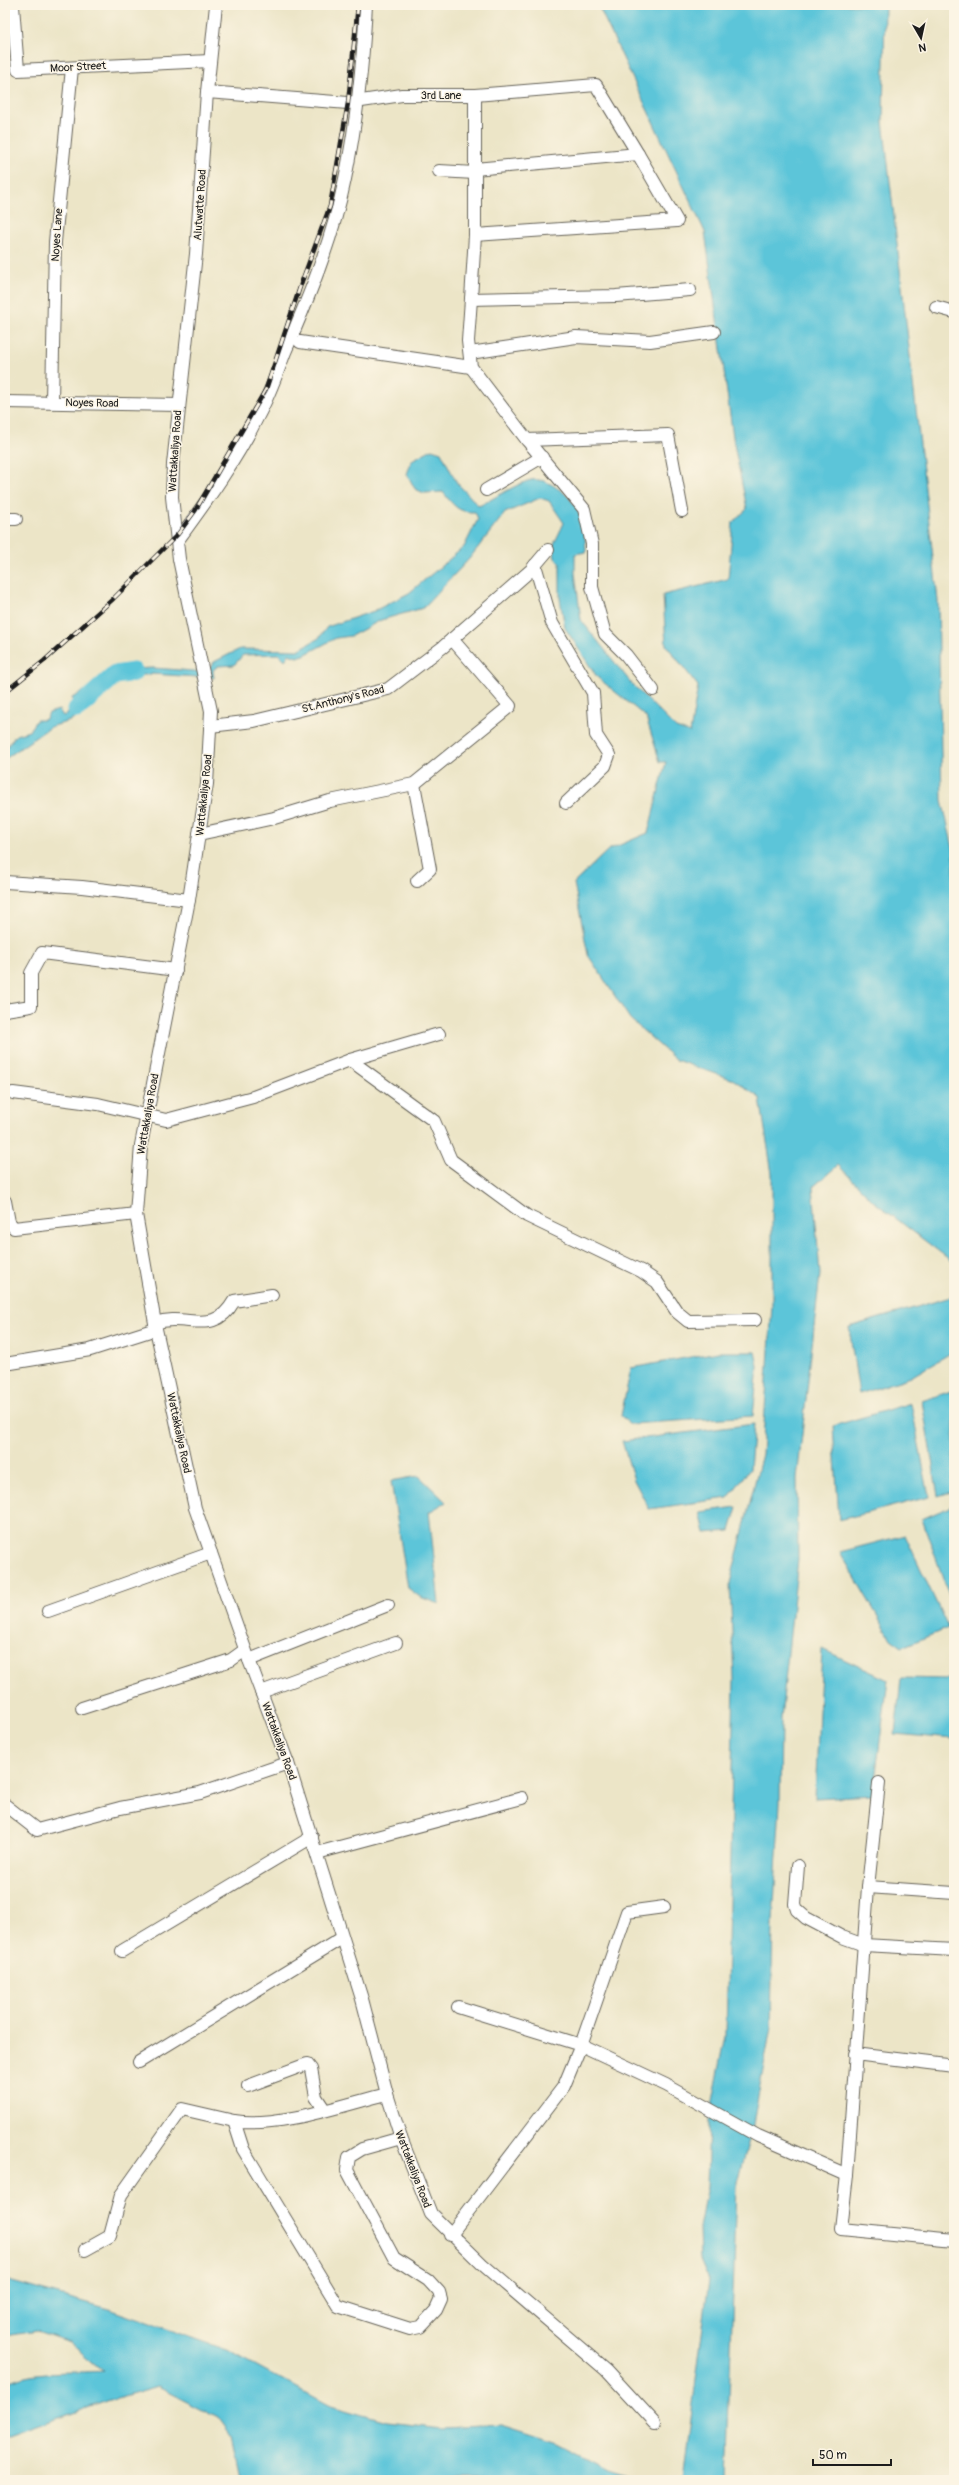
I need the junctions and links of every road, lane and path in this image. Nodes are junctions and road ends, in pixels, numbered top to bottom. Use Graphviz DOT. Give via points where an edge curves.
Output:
graph roads {
  1 [pos="216,5"];
  2 [pos="366,5"];
  3 [pos="5,7"];
  4 [pos="210,61"];
  5 [pos="72,68"];
  6 [pos="207,92"];
  7 [pos="475,95"];
  8 [pos="358,101"];
  9 [pos="638,154"];
  10 [pos="439,171"];
  11 [pos="475,171"];
  12 [pos="475,235"];
  13 [pos="690,290"];
  14 [pos="471,299"];
  15 [pos="936,307"];
  16 [pos="954,312"];
  17 [pos="714,332"];
  18 [pos="300,342"];
  19 [pos="470,353"];
  20 [pos="471,367"];
  21 [pos="5,402"];
  22 [pos="52,402"];
  23 [pos="179,405"];
  24 [pos="527,440"];
  25 [pos="542,457"];
  26 [pos="486,490"];
  27 [pos="682,512"];
  28 [pos="178,540"];
  29 [pos="548,550"];
  30 [pos="533,568"];
  31 [pos="452,639"];
  32 [pos="653,690"];
  33 [pos="210,726"];
  34 [pos="414,784"];
  35 [pos="566,803"];
  36 [pos="199,834"];
  37 [pos="417,881"];
  38 [pos="5,882"];
  39 [pos="189,900"];
  40 [pos="176,970"];
  41 [pos="5,1010"];
  42 [pos="439,1034"];
  43 [pos="350,1060"];
  44 [pos="13,1093"];
  45 [pos="148,1115"];
  46 [pos="5,1202"];
  47 [pos="136,1214"];
  48 [pos="272,1295"];
  49 [pos="755,1320"];
  50 [pos="155,1326"];
  51 [pos="5,1364"];
  52 [pos="211,1553"];
  53 [pos="388,1605"];
  54 [pos="48,1611"];
  55 [pos="396,1643"];
  56 [pos="247,1655"];
  57 [pos="261,1692"];
  58 [pos="82,1708"];
  59 [pos="288,1763"];
  60 [pos="879,1783"];
  61 [pos="522,1798"];
  62 [pos="5,1805"];
  63 [pos="312,1837"];
  64 [pos="317,1853"];
  65 [pos="798,1866"];
  66 [pos="868,1887"];
  67 [pos="954,1893"];
  68 [pos="664,1907"];
  69 [pos="342,1938"];
  70 [pos="864,1945"];
  71 [pos="954,1950"];
  72 [pos="122,1951"];
  73 [pos="458,2007"];
  74 [pos="581,2045"];
  75 [pos="855,2054"];
  76 [pos="139,2062"];
  77 [pos="954,2066"];
  78 [pos="248,2086"];
  79 [pos="387,2094"];
  80 [pos="324,2109"];
  81 [pos="234,2121"];
  82 [pos="401,2138"];
  83 [pos="847,2175"];
  84 [pos="450,2235"];
  85 [pos="954,2240"];
  86 [pos="85,2250"];
  87 [pos="654,2422"];
  1 -- 4 [label="street, Alutwatte Road"];
  2 -- 8 [label="street" via="363,68"];
  3 -- 5 [label="street, Moor Street" via="13,6 18,70"];
  4 -- 5 [label="street, Moor Street"];
  4 -- 6 [label="street, Alutwatte Road"];
  5 -- 22 [label="street, Noyes Lane" via="55,242"];
  6 -- 8 [label="street, 3rd Lane" via="296,100"];
  6 -- 23 [label="street, Alutwatte Road" via="196,254"];
  7 -- 8 [label="street, 3rd Lane" via="402,95"];
  7 -- 9 [label="street, 3rd Lane" via="596,85"];
  7 -- 11 [label="street"];
  8 -- 28 [label="street" via="345,179 328,239 295,329 258,416 202,507"];
  9 -- 11 [label="street"];
  9 -- 12 [label="street" via="677,221"];
  10 -- 11 [label="street"];
  11 -- 12 [label="street"];
  12 -- 14 [label="street"];
  13 -- 14 [label="street" via="616,296"];
  14 -- 19 [label="street" via="468,341"];
  15 -- 16 [label="street"];
  17 -- 19 [label="street" via="650,341 576,336"];
  18 -- 20 [label="street"];
  19 -- 20 [label="street"];
  20 -- 24 [label="street"];
  21 -- 22 [label="street, Noyes Road"];
  22 -- 23 [label="street, Noyes Road"];
  23 -- 28 [label="street, Wattakkaliya Road" via="172,497"];
  24 -- 25 [label="street"];
  24 -- 27 [label="street" via="668,435"];
  25 -- 26 [label="street"];
  25 -- 32 [label="street" via="584,509 592,544 592,587 605,634 626,655"];
  28 -- 33 [label="street, Wattakkaliya Road" via="179,559 208,691"];
  29 -- 30 [label="street, St.Anthony's Road"];
  30 -- 31 [label="street, St.Anthony's Road"];
  30 -- 35 [label="street" via="552,623 593,693 596,735 609,755 605,766"];
  31 -- 33 [label="street, St.Anthony's Road" via="388,689 254,721"];
  31 -- 34 [label="street" via="510,706"];
  33 -- 36 [label="street, Wattakkaliya Road" via="207,784"];
  34 -- 36 [label="street" via="330,801 274,818"];
  34 -- 37 [label="street" via="430,869"];
  36 -- 39 [label="street, Wattakkaliya Road"];
  38 -- 39 [label="street" via="82,887"];
  39 -- 40 [label="street, Wattakkaliya Road"];
  40 -- 41 [label="street" via="42,953 31,973 31,1006"];
  40 -- 45 [label="street, Wattakkaliya Road"];
  42 -- 43 [label="street"];
  43 -- 45 [label="street" via="253,1097 166,1120"];
  43 -- 49 [label="street" via="434,1121 451,1160 527,1216 641,1271 657,1282 677,1312 688,1321"];
  44 -- 45 [label="street" via="98,1104"];
  45 -- 47 [label="street, Wattakkaliya Road" via="141,1145"];
  46 -- 47 [label="street" via="9,1222 14,1228"];
  47 -- 50 [label="street, Wattakkaliya Road"];
  48 -- 50 [label="street" via="234,1301 222,1317 207,1322 162,1321"];
  50 -- 51 [label="street" via="90,1350"];
  50 -- 52 [label="street, Wattakkaliya Road" via="195,1508"];
  52 -- 54 [label="street"];
  52 -- 56 [label="street, Wattakkaliya Road"];
  53 -- 56 [label="street"];
  55 -- 57 [label="street"];
  56 -- 57 [label="street, Wattakkaliya Road"];
  56 -- 58 [label="street"];
  57 -- 59 [label="street, Wattakkaliya Road"];
  59 -- 62 [label="street" via="200,1793 120,1808 37,1830"];
  59 -- 63 [label="street, Wattakkaliya Road"];
  60 -- 66 [label="street"];
  61 -- 64 [label="street"];
  63 -- 64 [label="street, Wattakkaliya Road"];
  63 -- 72 [label="street"];
  64 -- 69 [label="street, Wattakkaliya Road"];
  65 -- 70 [label="street" via="795,1904 801,1915 842,1937"];
  66 -- 67 [label="street"];
  66 -- 70 [label="street"];
  68 -- 74 [label="street" via="627,1912"];
  69 -- 76 [label="street"];
  69 -- 79 [label="street, Wattakkaliya Road" via="362,1999"];
  70 -- 71 [label="street"];
  70 -- 75 [label="street"];
  73 -- 74 [label="street"];
  74 -- 83 [label="street" via="666,2085 758,2136"];
  74 -- 84 [label="street" via="564,2086"];
  75 -- 77 [label="street"];
  75 -- 83 [label="street"];
  78 -- 80 [label="street" via="307,2064 311,2068 316,2097"];
  79 -- 80 [label="street"];
  79 -- 82 [label="street, Wattakkaliya Road"];
  80 -- 81 [label="street" via="276,2121 251,2124"];
  81 -- 82 [label="street" via="243,2149 338,2306 410,2329 420,2327 436,2310 441,2299 439,2292 428,2280 394,2258 347,2170 348,2157 362,2149"];
  81 -- 86 [label="street" via="182,2109 122,2195 110,2236"];
  82 -- 84 [label="street, Wattakkaliya Road" via="431,2214"];
  83 -- 85 [label="street" via="841,2229"];
  84 -- 87 [label="street, Wattakkaliya Road" via="606,2370"];
}
